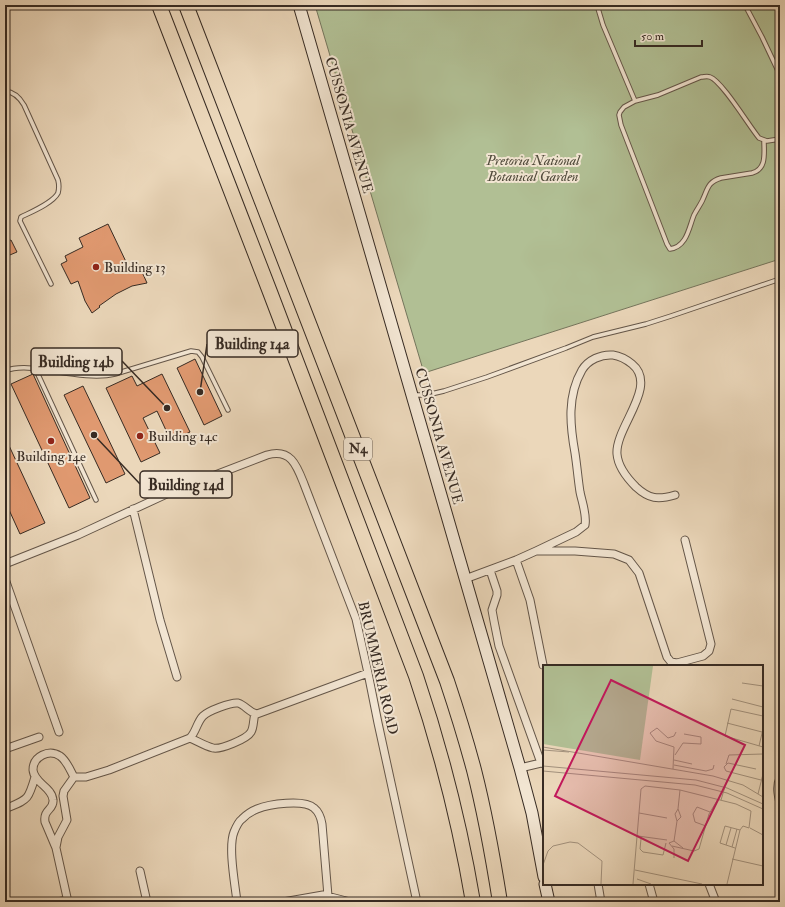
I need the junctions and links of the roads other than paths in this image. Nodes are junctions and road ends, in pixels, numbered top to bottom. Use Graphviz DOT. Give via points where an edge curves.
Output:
graph roads {
  1 [pos="159,5"];
  2 [pos="186,5"];
  3 [pos="299,5"];
  4 [pos="597,5"];
  5 [pos="745,5"];
  6 [pos="780,75"];
  7 [pos="5,91"];
  8 [pos="635,101"];
  9 [pos="764,140"];
  10 [pos="780,140"];
  11 [pos="780,279"];
  12 [pos="51,284"];
  13 [pos="35,368"];
  14 [pos="5,371"];
  15 [pos="412,394"];
  16 [pos="228,410"];
  17 [pos="675,495"];
  18 [pos="96,500"];
  19 [pos="133,509"];
  20 [pos="685,540"];
  21 [pos="536,551"];
  22 [pos="516,560"];
  23 [pos="5,564"];
  24 [pos="490,570"];
  25 [pos="5,578"];
  26 [pos="465,579"];
  27 [pos="543,665"];
  28 [pos="368,673"];
  29 [pos="177,677"];
  30 [pos="255,714"];
  31 [pos="59,732"];
  32 [pos="39,737"];
  33 [pos="190,738"];
  34 [pos="5,749"];
  35 [pos="543,764"];
  36 [pos="520,768"];
  37 [pos="35,777"];
  38 [pos="74,777"];
  39 [pos="780,778"];
  40 [pos="780,803"];
  41 [pos="52,807"];
  42 [pos="5,809"];
  43 [pos="65,812"];
  44 [pos="56,848"];
  45 [pos="140,871"];
  46 [pos="543,872"];
  47 [pos="545,885"];
  48 [pos="598,885"];
  49 [pos="649,885"];
  50 [pos="708,885"];
  51 [pos="328,896"];
  52 [pos="68,901"];
  53 [pos="58,902"];
  54 [pos="147,902"];
  55 [pos="237,902"];
  56 [pos="283,902"];
  57 [pos="350,902"];
  58 [pos="417,902"];
  59 [pos="473,902"];
  60 [pos="500,902"];
  61 [pos="548,902"];
  62 [pos="601,902"];
  63 [pos="654,902"];
  64 [pos="716,902"];
  1 -- 59 [label="highway, N4" via="416,676 436,737 453,802"];
  2 -- 60 [label="highway, N4" via="447,682 478,786"];
  3 -- 15 [label="main road, CUSSONIA AVENUE"];
  4 -- 8 [label="lane"];
  5 -- 6 [label="lane"];
  7 -- 12 [label="lane" via="15,95 24,105 58,180 58,191 54,198 20,219"];
  8 -- 9 [label="lane" via="658,95 701,77 710,77 723,88 759,138"];
  8 -- 9 [label="lane" via="624,107 619,115 621,125 670,249 677,247 686,238 711,183 721,178 752,174 760,169 763,162"];
  9 -- 10 [label="lane"];
  11 -- 15 [label="lane" via="646,324 593,337 444,391 426,395"];
  13 -- 14 [label="lane"];
  13 -- 16 [label="lane" via="105,376 195,351 200,353"];
  13 -- 18 [label="lane"];
  15 -- 26 [label="main road, CUSSONIA AVENUE"];
  17 -- 21 [label="street" via="658,498 646,495 620,468 618,440 635,404 641,387 641,378 636,368 619,356 598,357 586,365 572,394 572,437 585,525"];
  19 -- 23 [label="street"];
  19 -- 28 [label="street, BRUMMERIA ROAD" via="267,455 282,454 289,457 295,463 304,484 354,613"];
  19 -- 29 [label="street" via="160,620"];
  20 -- 21 [label="street" via="711,644 709,652 703,656 677,663 671,662 667,657 638,573 629,560 614,554"];
  21 -- 22 [label="street"];
  22 -- 24 [label="street"];
  22 -- 27 [label="street" via="530,600"];
  24 -- 26 [label="street"];
  24 -- 35 [label="street" via="497,591 492,614 500,646"];
  25 -- 31 [label="street"];
  26 -- 36 [label="main road, CUSSONIA AVENUE"];
  28 -- 30 [label="street"];
  28 -- 58 [label="street, BRUMMERIA ROAD"];
  30 -- 33 [label="street" via="238,703 220,707 202,716"];
  30 -- 33 [label="street" via="249,735 221,747 210,747"];
  32 -- 34 [label="street"];
  33 -- 38 [label="street" via="109,770 86,777"];
  35 -- 36 [label="street"];
  36 -- 46 [label="main road, CUSSONIA AVENUE"];
  37 -- 38 [label="street" via="35,761 40,756 50,753 65,760"];
  37 -- 41 [label="street" via="51,794"];
  37 -- 42 [label="street" via="26,799"];
  38 -- 43 [label="street" via="64,792"];
  39 -- 40 [label="street" via="777,786"];
  41 -- 43 [label="street" via="59,806"];
  41 -- 44 [label="street" via="46,812 44,819"];
  43 -- 44 [label="street" via="67,820 58,837"];
  44 -- 52 [label="street"];
  45 -- 54 [label="street"];
  47 -- 61 [label="main road"];
  48 -- 62 [label="street"];
  49 -- 63 [label="street"];
  50 -- 64 [label="street"];
  51 -- 55 [label="street" via="320,816 312,806 294,803 257,809 238,824 232,838 231,849"];
  51 -- 56 [label="street"];
  51 -- 57 [label="street"];
  52 -- 53 [label="street"];
}
